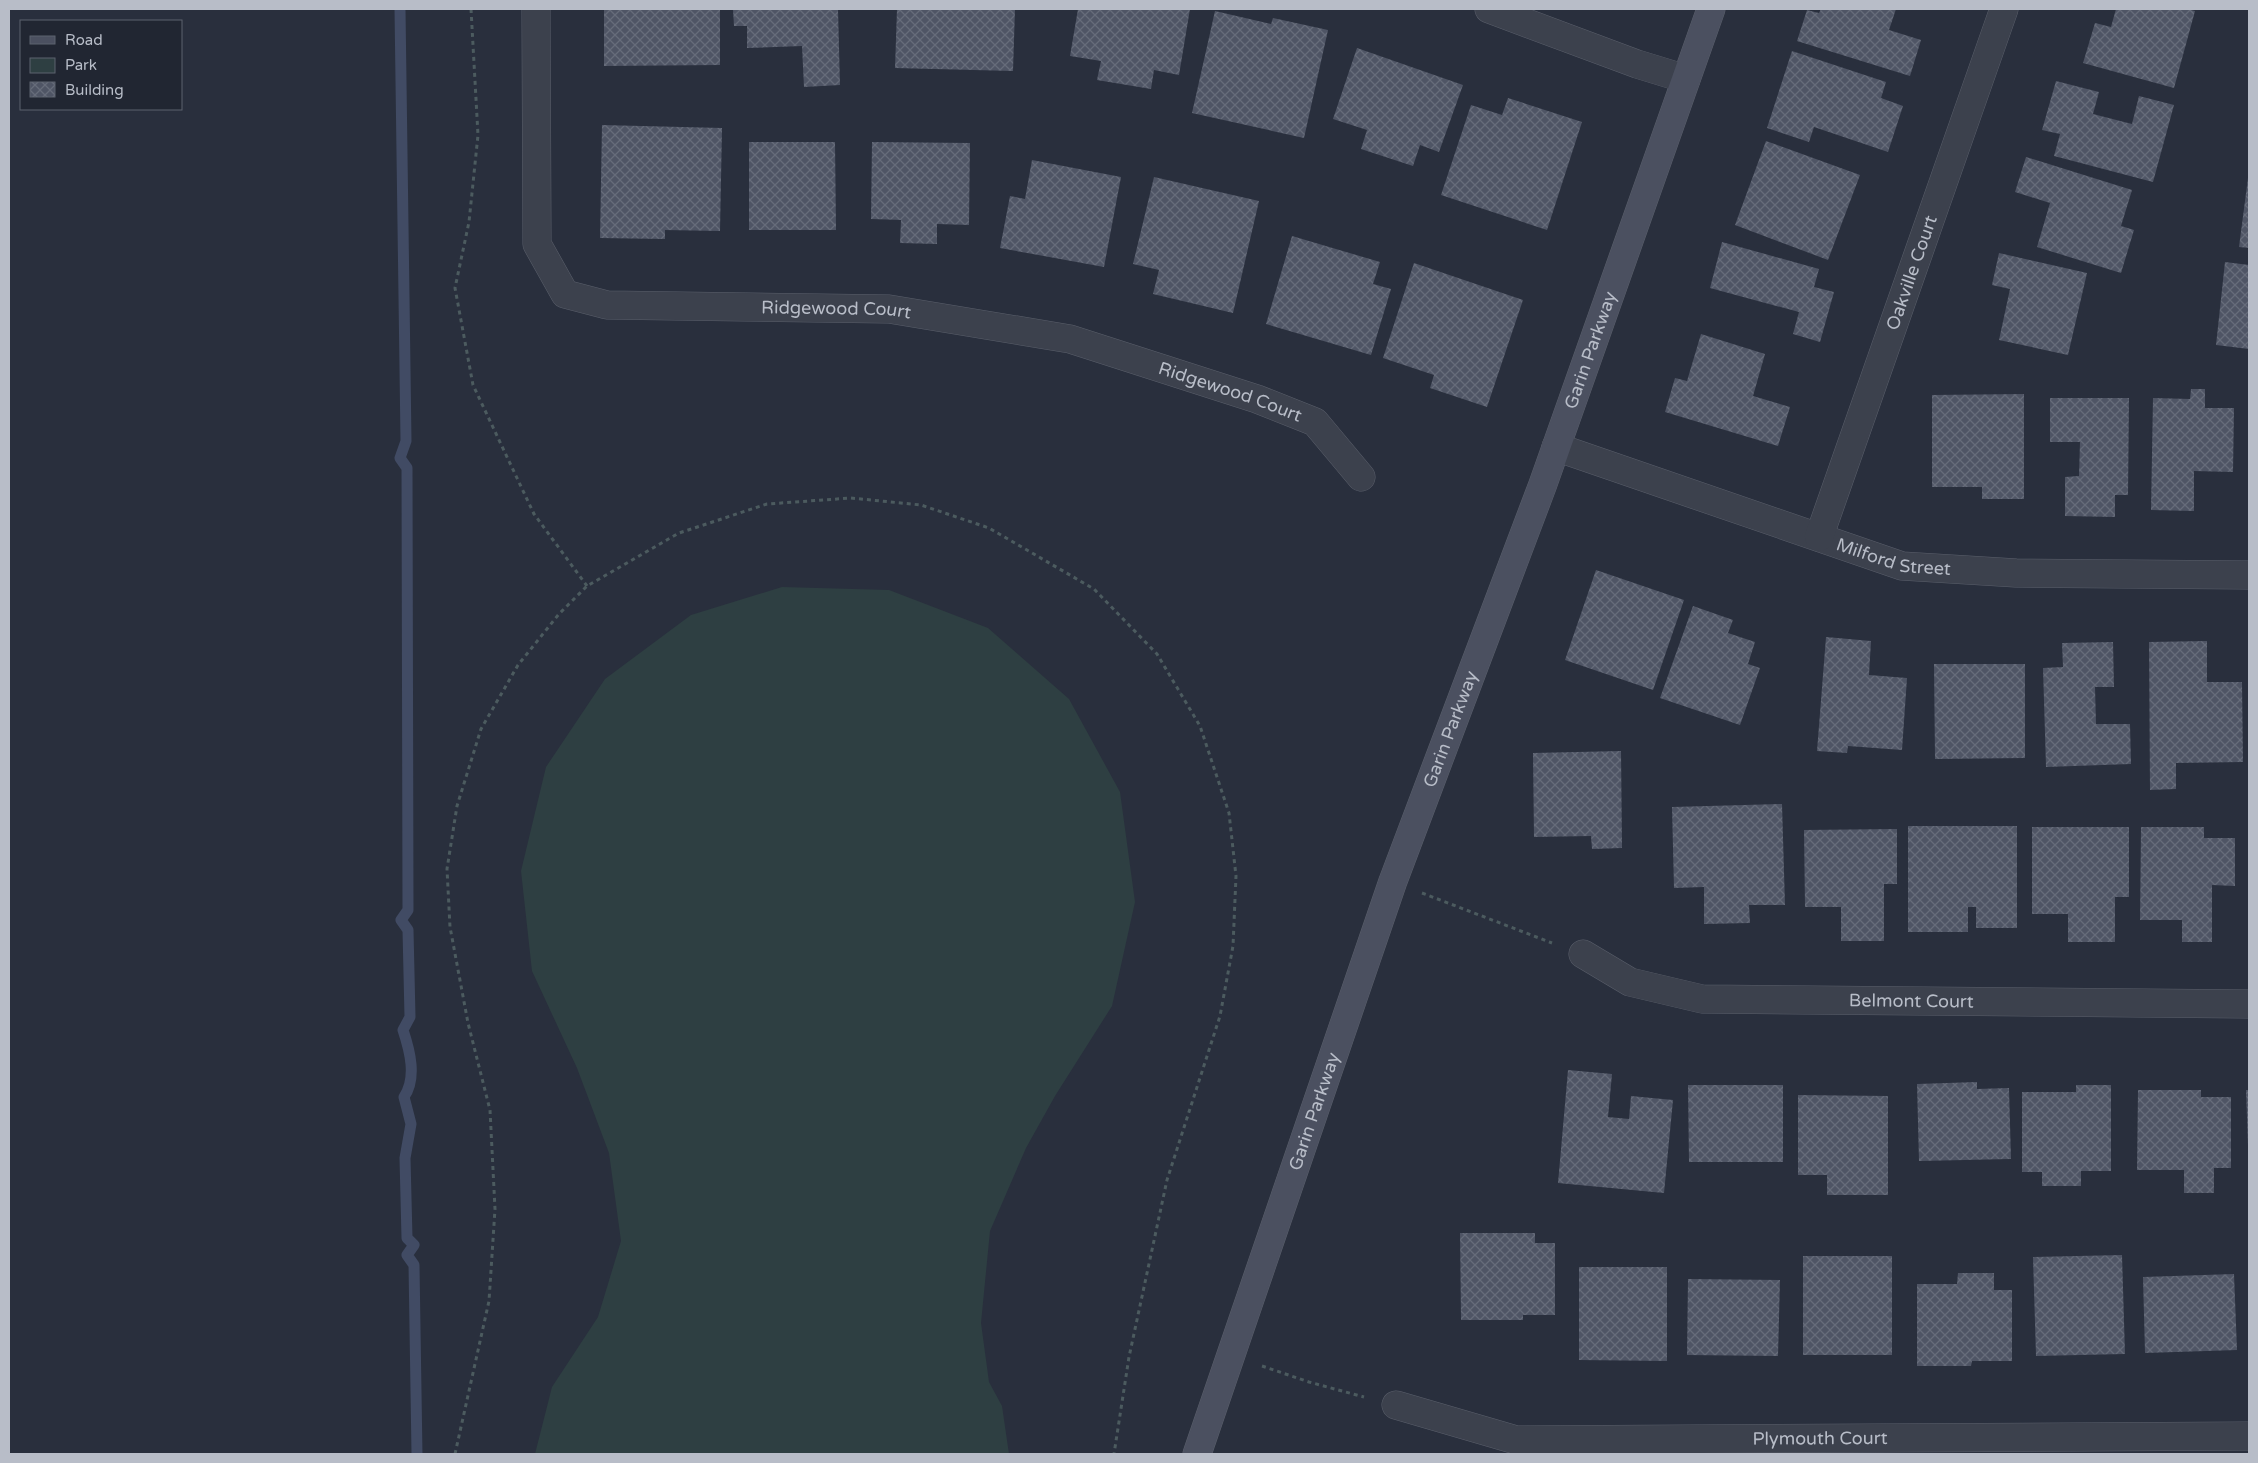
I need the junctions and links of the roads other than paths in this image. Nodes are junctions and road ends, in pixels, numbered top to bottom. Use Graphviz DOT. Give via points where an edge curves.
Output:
graph roads {
  1 [pos="536,9"];
  2 [pos="1489,9"];
  3 [pos="1711,9"];
  4 [pos="2004,9"];
  5 [pos="1686,79"];
  6 [pos="1556,447"];
  7 [pos="1361,477"];
  8 [pos="1819,537"];
  9 [pos="2249,575"];
  10 [pos="1583,954"];
  11 [pos="2249,1004"];
  12 [pos="1396,1405"];
  13 [pos="2249,1436"];
  14 [pos="1197,1454"];
  1 -- 7 [label="street, Ridgewood Court" via="536,244 565,294 607,305 889,309 1070,339 1256,399 1315,422"];
  2 -- 5 [label="street"];
  3 -- 5 [label="street, Garin Parkway"];
  4 -- 8 [label="street, Oakville Court"];
  5 -- 6 [label="street, Garin Parkway"];
  6 -- 8 [label="street, Milford Street"];
  6 -- 14 [label="street, Garin Parkway" via="1393,882"];
  8 -- 9 [label="street, Milford Street" via="1902,566 2016,572"];
  10 -- 11 [label="street, Belmont Court" via="1630,982 1702,999"];
  12 -- 13 [label="street, Plymouth Court" via="1516,1440"];
}
